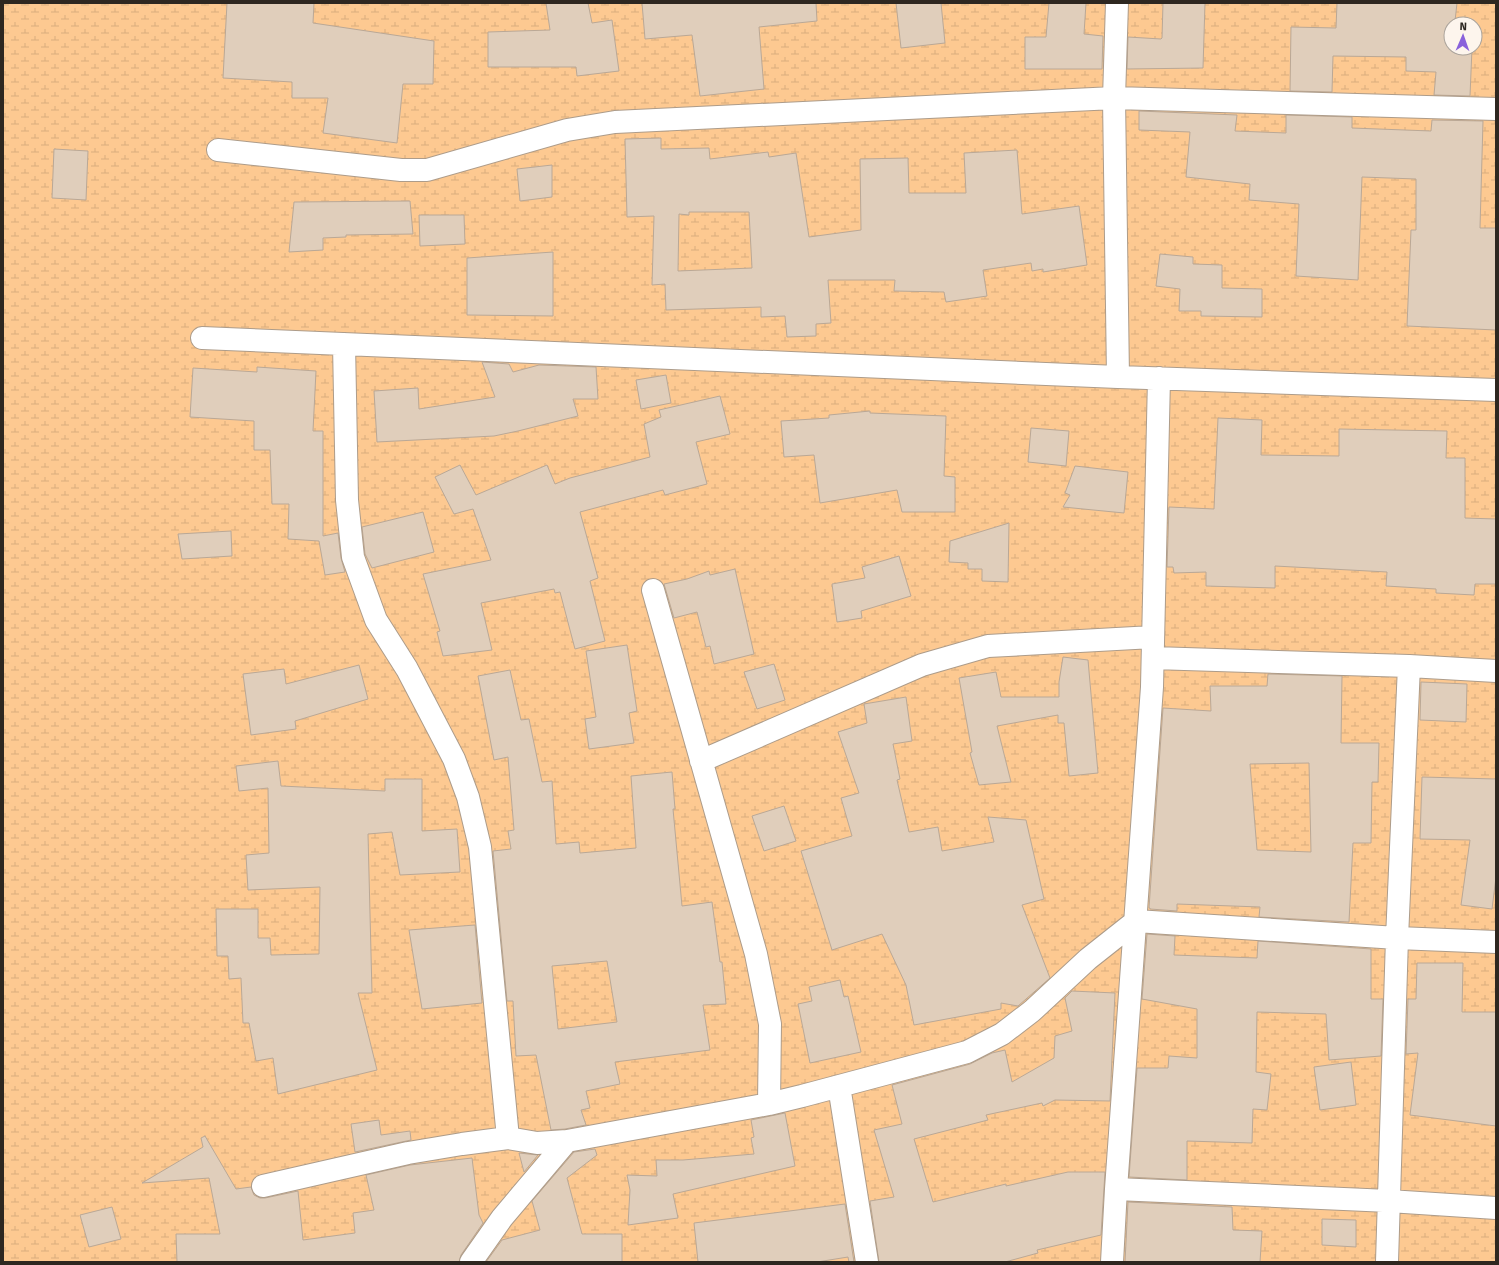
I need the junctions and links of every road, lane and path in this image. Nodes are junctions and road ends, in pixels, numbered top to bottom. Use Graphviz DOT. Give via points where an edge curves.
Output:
graph roads {
  1 [pos="1117,3"];
  2 [pos="1114,98"];
  3 [pos="1496,109"];
  4 [pos="218,150"];
  5 [pos="202,338"];
  6 [pos="344,344"];
  7 [pos="1118,377"];
  8 [pos="1159,378"];
  9 [pos="1496,390"];
  10 [pos="653,590"];
  11 [pos="1153,648"];
  12 [pos="1410,666"];
  13 [pos="1496,671"];
  14 [pos="701,762"];
  15 [pos="1136,921"];
  16 [pos="1397,938"];
  17 [pos="1496,942"];
  18 [pos="839,1086"];
  19 [pos="769,1104"];
  20 [pos="508,1138"];
  21 [pos="567,1141"];
  22 [pos="262,1186"];
  23 [pos="1116,1189"];
  24 [pos="1389,1201"];
  25 [pos="1496,1208"];
  26 [pos="471,1262"];
  27 [pos="867,1262"];
  28 [pos="1112,1262"];
  29 [pos="1388,1262"];
  1 -- 2 [label="street"];
  2 -- 3 [label="street"];
  2 -- 4 [label="street" via="615,122 567,130 427,170 401,170"];
  2 -- 7 [label="street"];
  5 -- 6 [label="street"];
  6 -- 7 [label="street"];
  6 -- 20 [label="street" via="347,500 353,557 376,620 411,676 454,759 468,797 480,847"];
  7 -- 8 [label="street"];
  8 -- 9 [label="street"];
  8 -- 11 [label="street"];
  10 -- 14 [label="street"];
  11 -- 12 [label="street" via="1176,658"];
  11 -- 14 [label="street" via="988,646 922,665"];
  11 -- 15 [label="street"];
  12 -- 13 [label="street"];
  12 -- 16 [label="street"];
  14 -- 19 [label="street" via="756,954 770,1024"];
  15 -- 16 [label="street"];
  15 -- 18 [label="street" via="1002,1034 967,1052"];
  15 -- 23 [label="street"];
  16 -- 17 [label="street"];
  16 -- 24 [label="street"];
  18 -- 19 [label="street"];
  18 -- 27 [label="street"];
  19 -- 21 [label="street"];
  20 -- 21 [label="street" via="537,1143"];
  20 -- 22 [label="street" via="408,1153"];
  21 -- 26 [label="street" via="502,1218"];
  23 -- 24 [label="street"];
  23 -- 28 [label="street"];
  24 -- 25 [label="street"];
  24 -- 29 [label="street"];
}
